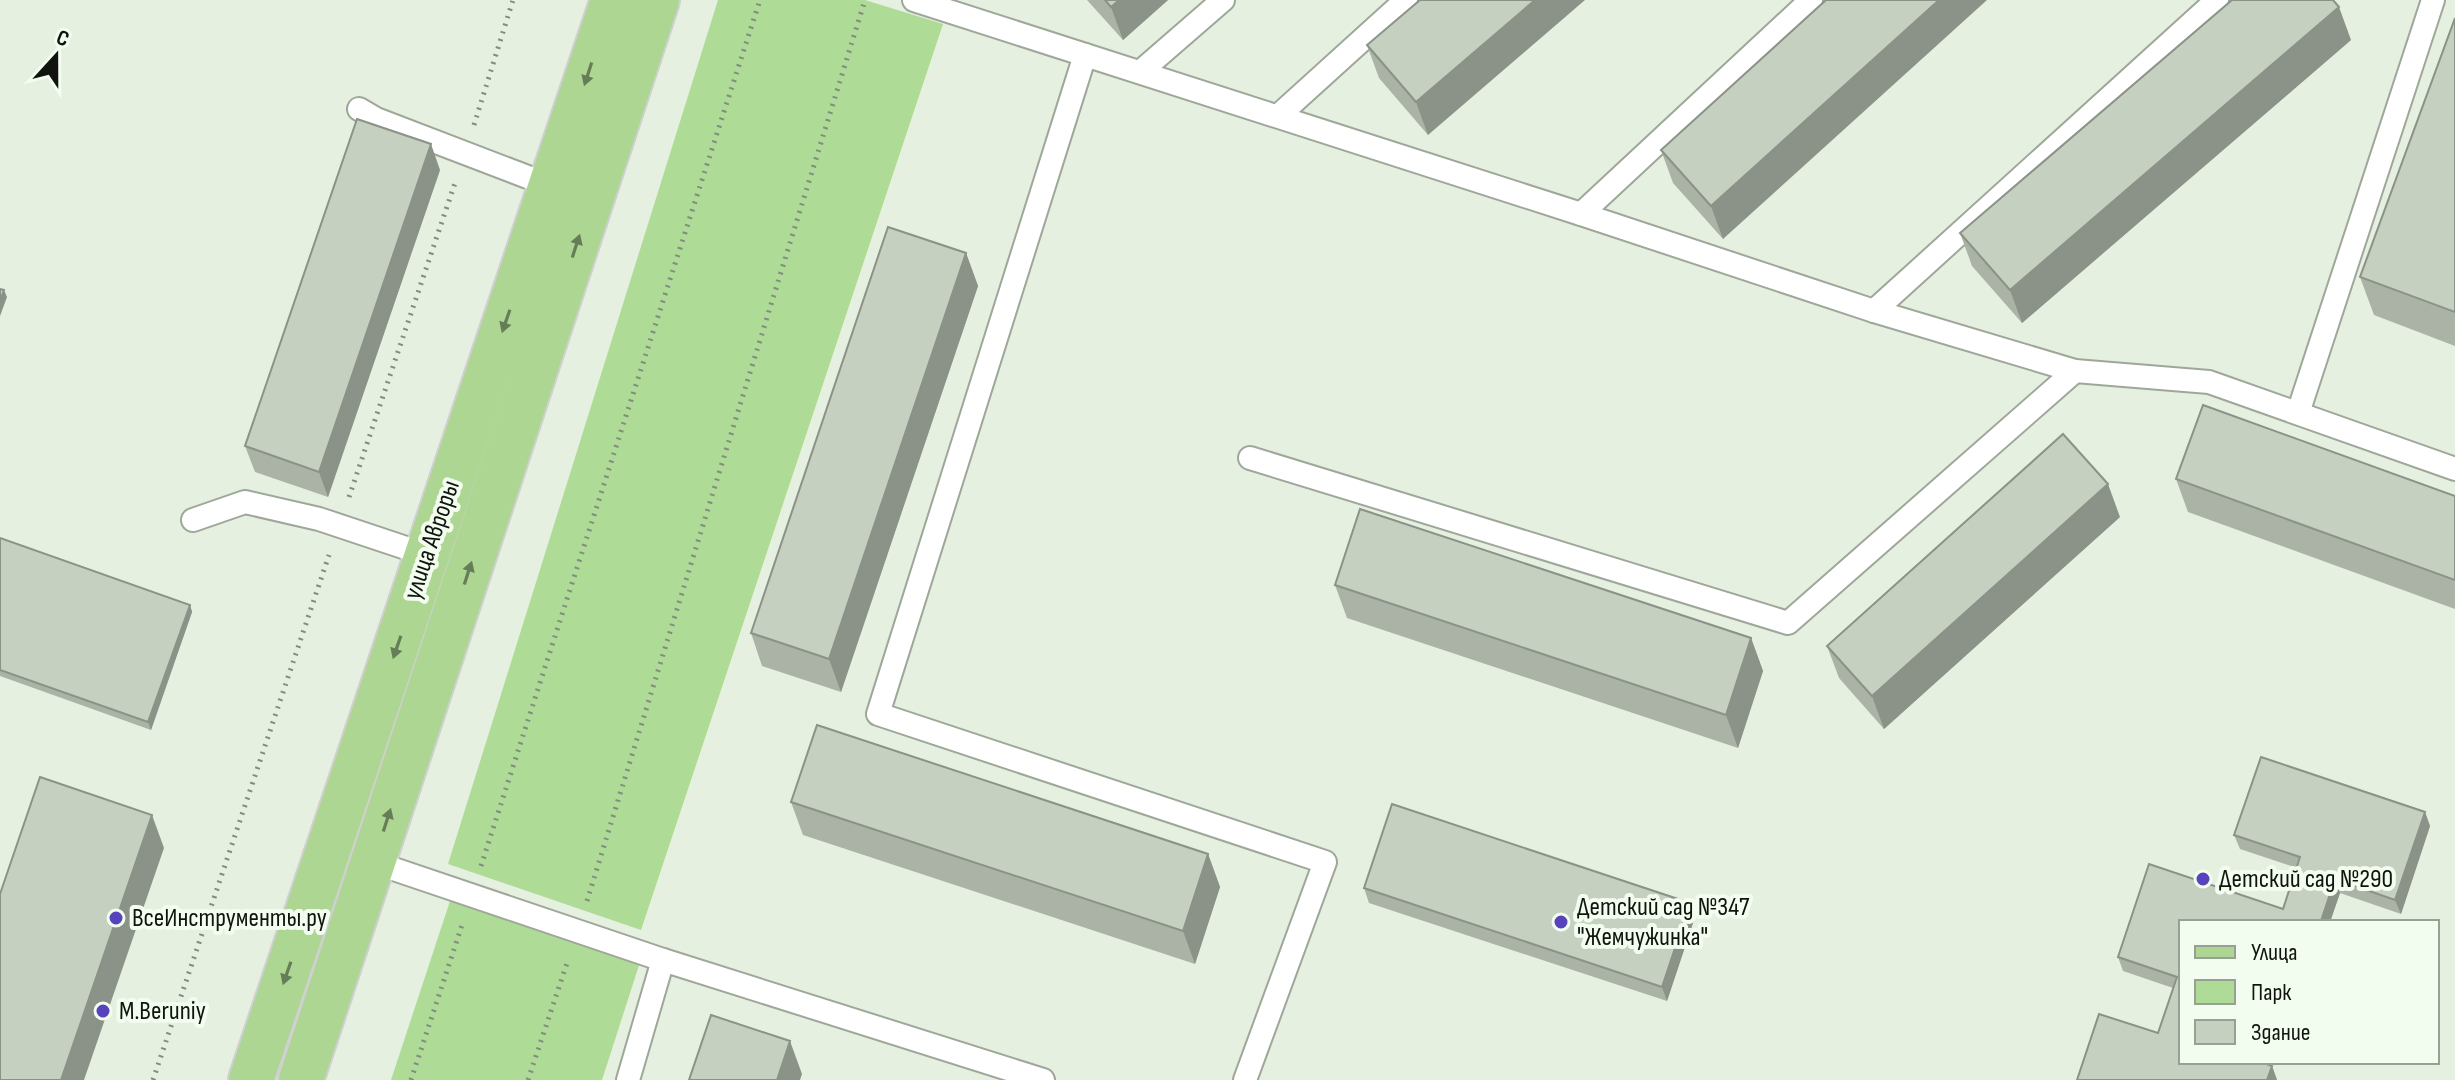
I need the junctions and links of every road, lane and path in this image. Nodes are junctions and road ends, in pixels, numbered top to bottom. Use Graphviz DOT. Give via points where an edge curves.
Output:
graph roads {
  1 [pos="613,0"];
  2 [pos="657,0"];
  3 [pos="760,0"];
  4 [pos="865,0"];
  5 [pos="914,0"];
  6 [pos="1223,0"];
  7 [pos="1406,0"];
  8 [pos="1811,0"];
  9 [pos="2217,0"];
  10 [pos="2433,0"];
  11 [pos="1085,55"];
  12 [pos="1140,72"];
  13 [pos="359,109"];
  14 [pos="1278,116"];
  15 [pos="551,186"];
  16 [pos="1581,214"];
  17 [pos="1874,311"];
  18 [pos="2075,371"];
  19 [pos="2298,413"];
  20 [pos="1250,458"];
  21 [pos="2455,469"];
  22 [pos="193,520"];
  23 [pos="427,555"];
  24 [pos="373,862"];
  25 [pos="472,895"];
  26 [pos="578,930"];
  27 [pos="663,960"];
  28 [pos="251,1080"];
  29 [pos="301,1080"];
  30 [pos="411,1080"];
  31 [pos="528,1080"];
  32 [pos="628,1080"];
  33 [pos="1043,1080"];
  34 [pos="1245,1080"];
  1 -- 15 [label="main road, улица Авроры, one-way"];
  24 -- 2 [label="main road, улица Авроры, one-way"];
  3 -- 25 [label="path"];
  4 -- 26 [label="path"];
  5 -- 11 [label="lane"];
  6 -- 12 [label="lane"];
  7 -- 14 [label="lane"];
  8 -- 16 [label="lane"];
  9 -- 17 [label="lane"];
  10 -- 19 [label="lane"];
  11 -- 12 [label="lane"];
  11 -- 34 [label="lane" via="878,714 1325,862"];
  12 -- 14 [label="lane"];
  13 -- 15 [label="lane"];
  14 -- 16 [label="lane"];
  15 -- 23 [label="main road, улица Авроры, one-way"];
  16 -- 17 [label="lane"];
  17 -- 18 [label="lane"];
  18 -- 19 [label="lane" via="2209,382"];
  18 -- 20 [label="lane" via="1788,623"];
  19 -- 21 [label="lane"];
  22 -- 23 [label="lane" via="245,502 319,519"];
  23 -- 28 [label="main road, улица Авроры, one-way"];
  24 -- 25 [label="lane"];
  24 -- 29 [label="main road, улица Авроры"];
  25 -- 26 [label="lane"];
  25 -- 30 [label="path"];
  26 -- 27 [label="lane"];
  26 -- 31 [label="path"];
  27 -- 32 [label="lane"];
  27 -- 33 [label="lane"];
}
